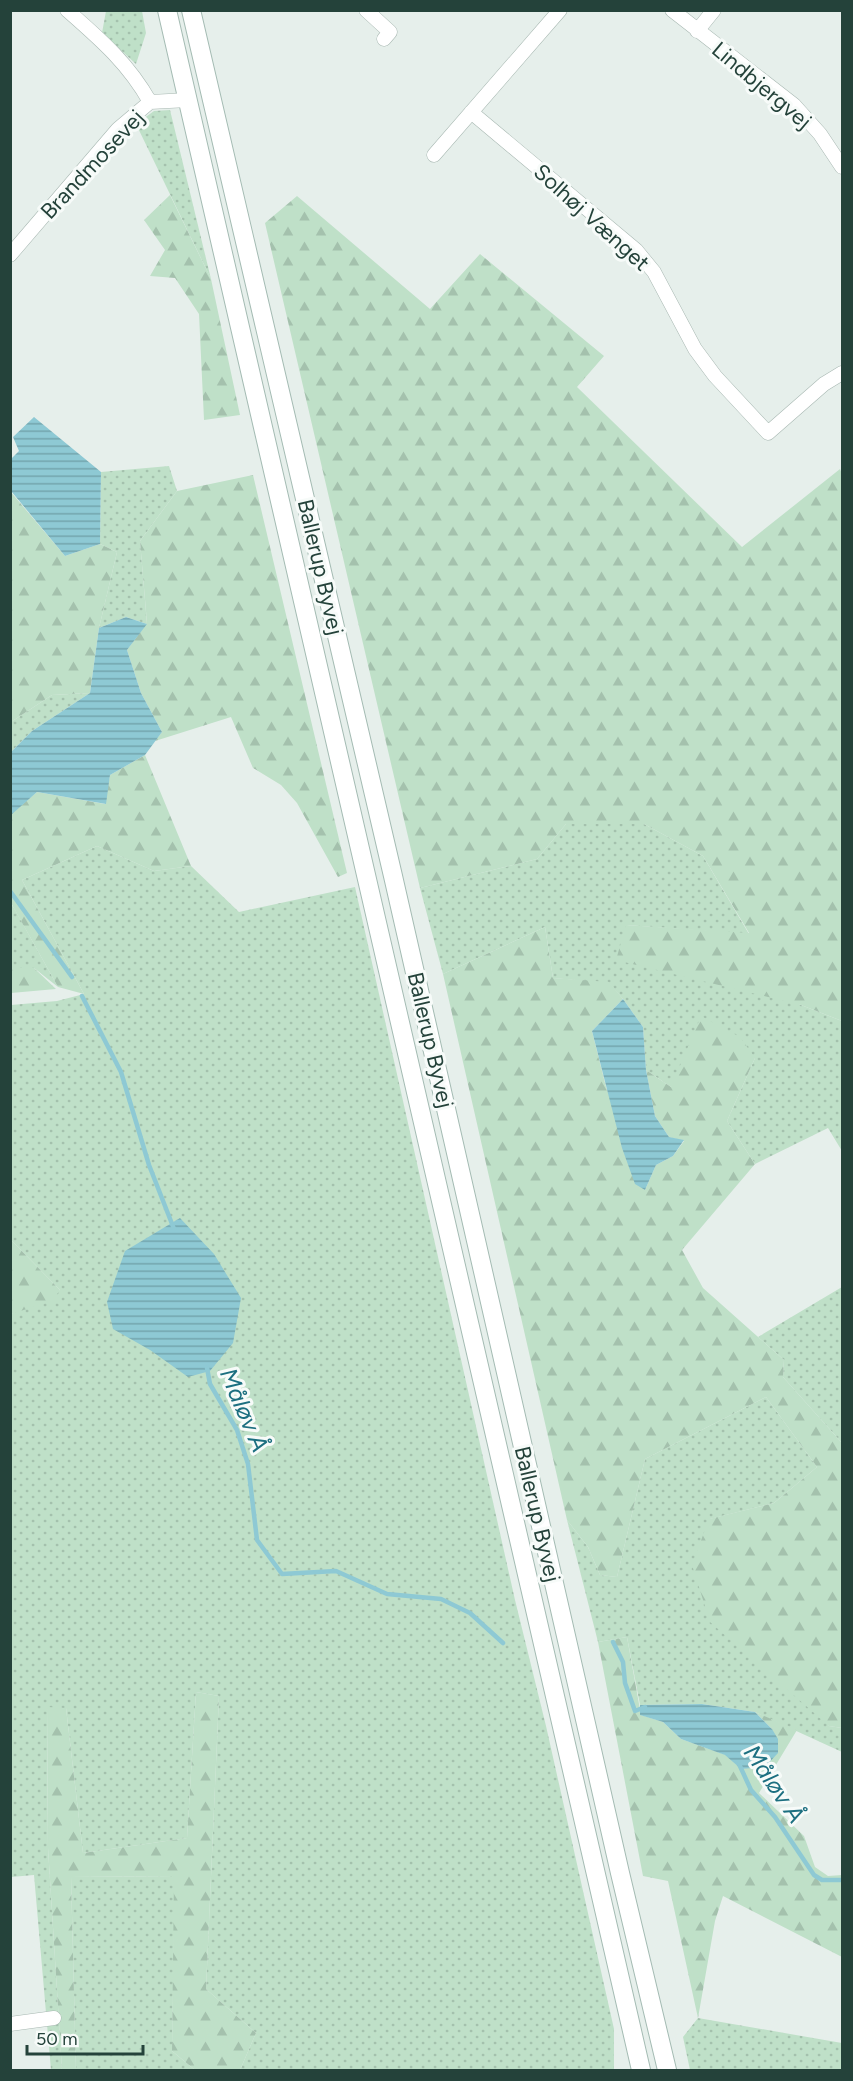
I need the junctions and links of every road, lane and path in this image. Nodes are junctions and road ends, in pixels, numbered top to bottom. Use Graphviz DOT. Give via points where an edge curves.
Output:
graph roads {
  1 [pos="67,10"];
  2 [pos="168,10"];
  3 [pos="191,10"];
  4 [pos="366,10"];
  5 [pos="560,10"];
  6 [pos="672,10"];
  7 [pos="714,10"];
  8 [pos="697,31"];
  9 [pos="384,39"];
  10 [pos="188,100"];
  11 [pos="150,102"];
  12 [pos="471,112"];
  13 [pos="434,155"];
  14 [pos="843,167"];
  15 [pos="10,255"];
  16 [pos="843,373"];
  17 [pos="54,2018"];
  18 [pos="10,2024"];
  19 [pos="641,2070"];
  20 [pos="667,2070"];
  1 -- 11 [label="street" via="115,52"];
  2 -- 10 [label="main road, Ballerup Byvej"];
  3 -- 20 [label="main road, Ballerup Byvej"];
  4 -- 9 [label="street" via="390,32"];
  5 -- 12 [label="street"];
  6 -- 8 [label="street, Lindbjergvej"];
  7 -- 8 [label="street"];
  8 -- 14 [label="street, Lindbjergvej" via="794,105"];
  10 -- 11 [label="street, Brandmosevej"];
  10 -- 19 [label="main road, Ballerup Byvej"];
  11 -- 15 [label="street, Brandmosevej" via="118,129"];
  12 -- 13 [label="street"];
  12 -- 16 [label="street, Solhøj Vænget" via="636,250 654,272 715,376 768,433 824,384"];
  17 -- 18 [label="street"];
}
